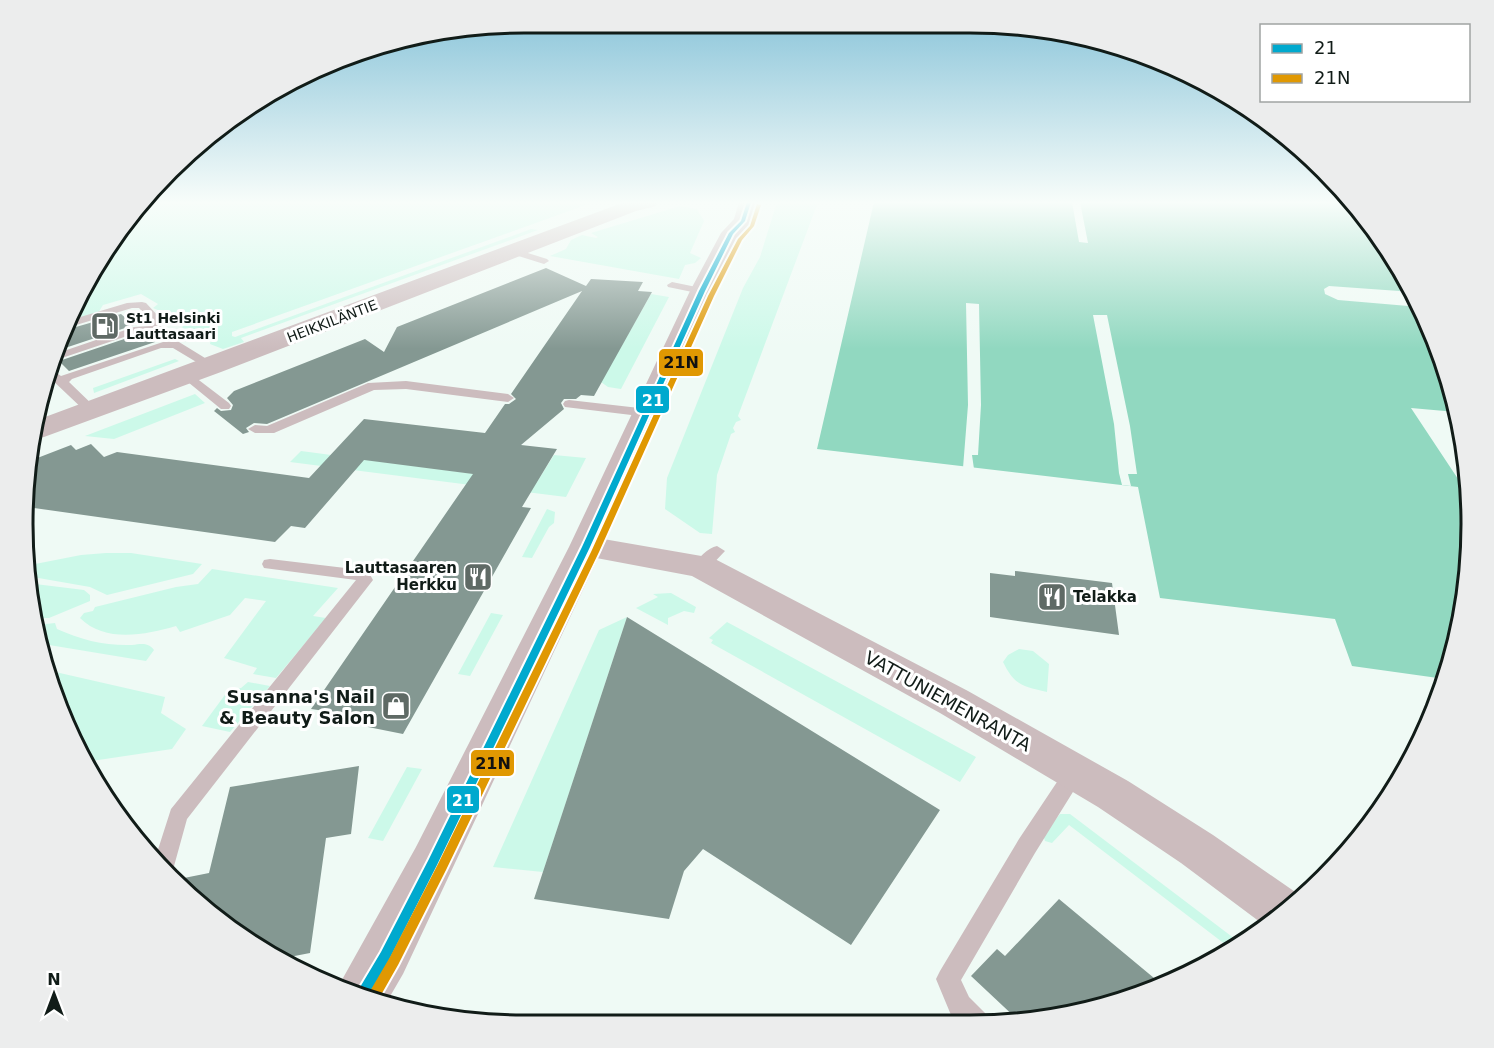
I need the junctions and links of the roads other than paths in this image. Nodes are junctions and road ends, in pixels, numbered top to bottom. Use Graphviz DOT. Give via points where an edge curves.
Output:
graph roads {
  1 [pos="712,251"];
  2 [pos="515,252"];
  3 [pos="544,261"];
  4 [pos="77,322"];
  5 [pos="159,329"];
  6 [pos="175,344"];
  7 [pos="63,355"];
  8 [pos="200,370"];
  9 [pos="56,378"];
  10 [pos="61,383"];
  11 [pos="508,398"];
  12 [pos="569,404"];
  13 [pos="225,406"];
  14 [pos="92,410"];
  15 [pos="648,413"];
  16 [pos="42,428"];
  17 [pos="255,429"];
  18 [pos="586,547"];
  19 [pos="270,564"];
  20 [pos="1074,772"];
  21 [pos="166,859"];
  22 [pos="1277,907"];
  23 [pos="365,989"];
  24 [pos="969,1015"];
  1 -- 15 [label="street" via="687,288"];
  2 -- 3 [label="lane"];
  2 -- 8 [label="street, HEIKKILÄNTIE"];
  4 -- 5 [label="lane" via="142,305"];
  5 -- 6 [label="lane"];
  5 -- 7 [label="lane" via="138,329"];
  6 -- 8 [label="lane"];
  6 -- 10 [label="lane" via="150,348 68,376"];
  8 -- 13 [label="lane"];
  8 -- 14 [label="street, HEIKKILÄNTIE"];
  9 -- 10 [label="lane"];
  10 -- 14 [label="lane"];
  11 -- 17 [label="lane" via="406,385 372,386 269,430"];
  12 -- 15 [label="lane"];
  14 -- 16 [label="street, HEIKKILÄNTIE"];
  15 -- 18 [label="street"];
  18 -- 20 [label="street, VATTUNIEMENRANTA" via="709,558"];
  18 -- 23 [label="street" via="408,912"];
  19 -- 21 [label="lane" via="362,575 365,580 178,815"];
  20 -- 22 [label="street, VATTUNIEMENRANTA" via="1197,849"];
  20 -- 24 [label="lane" via="948,979 960,1006"];
}
